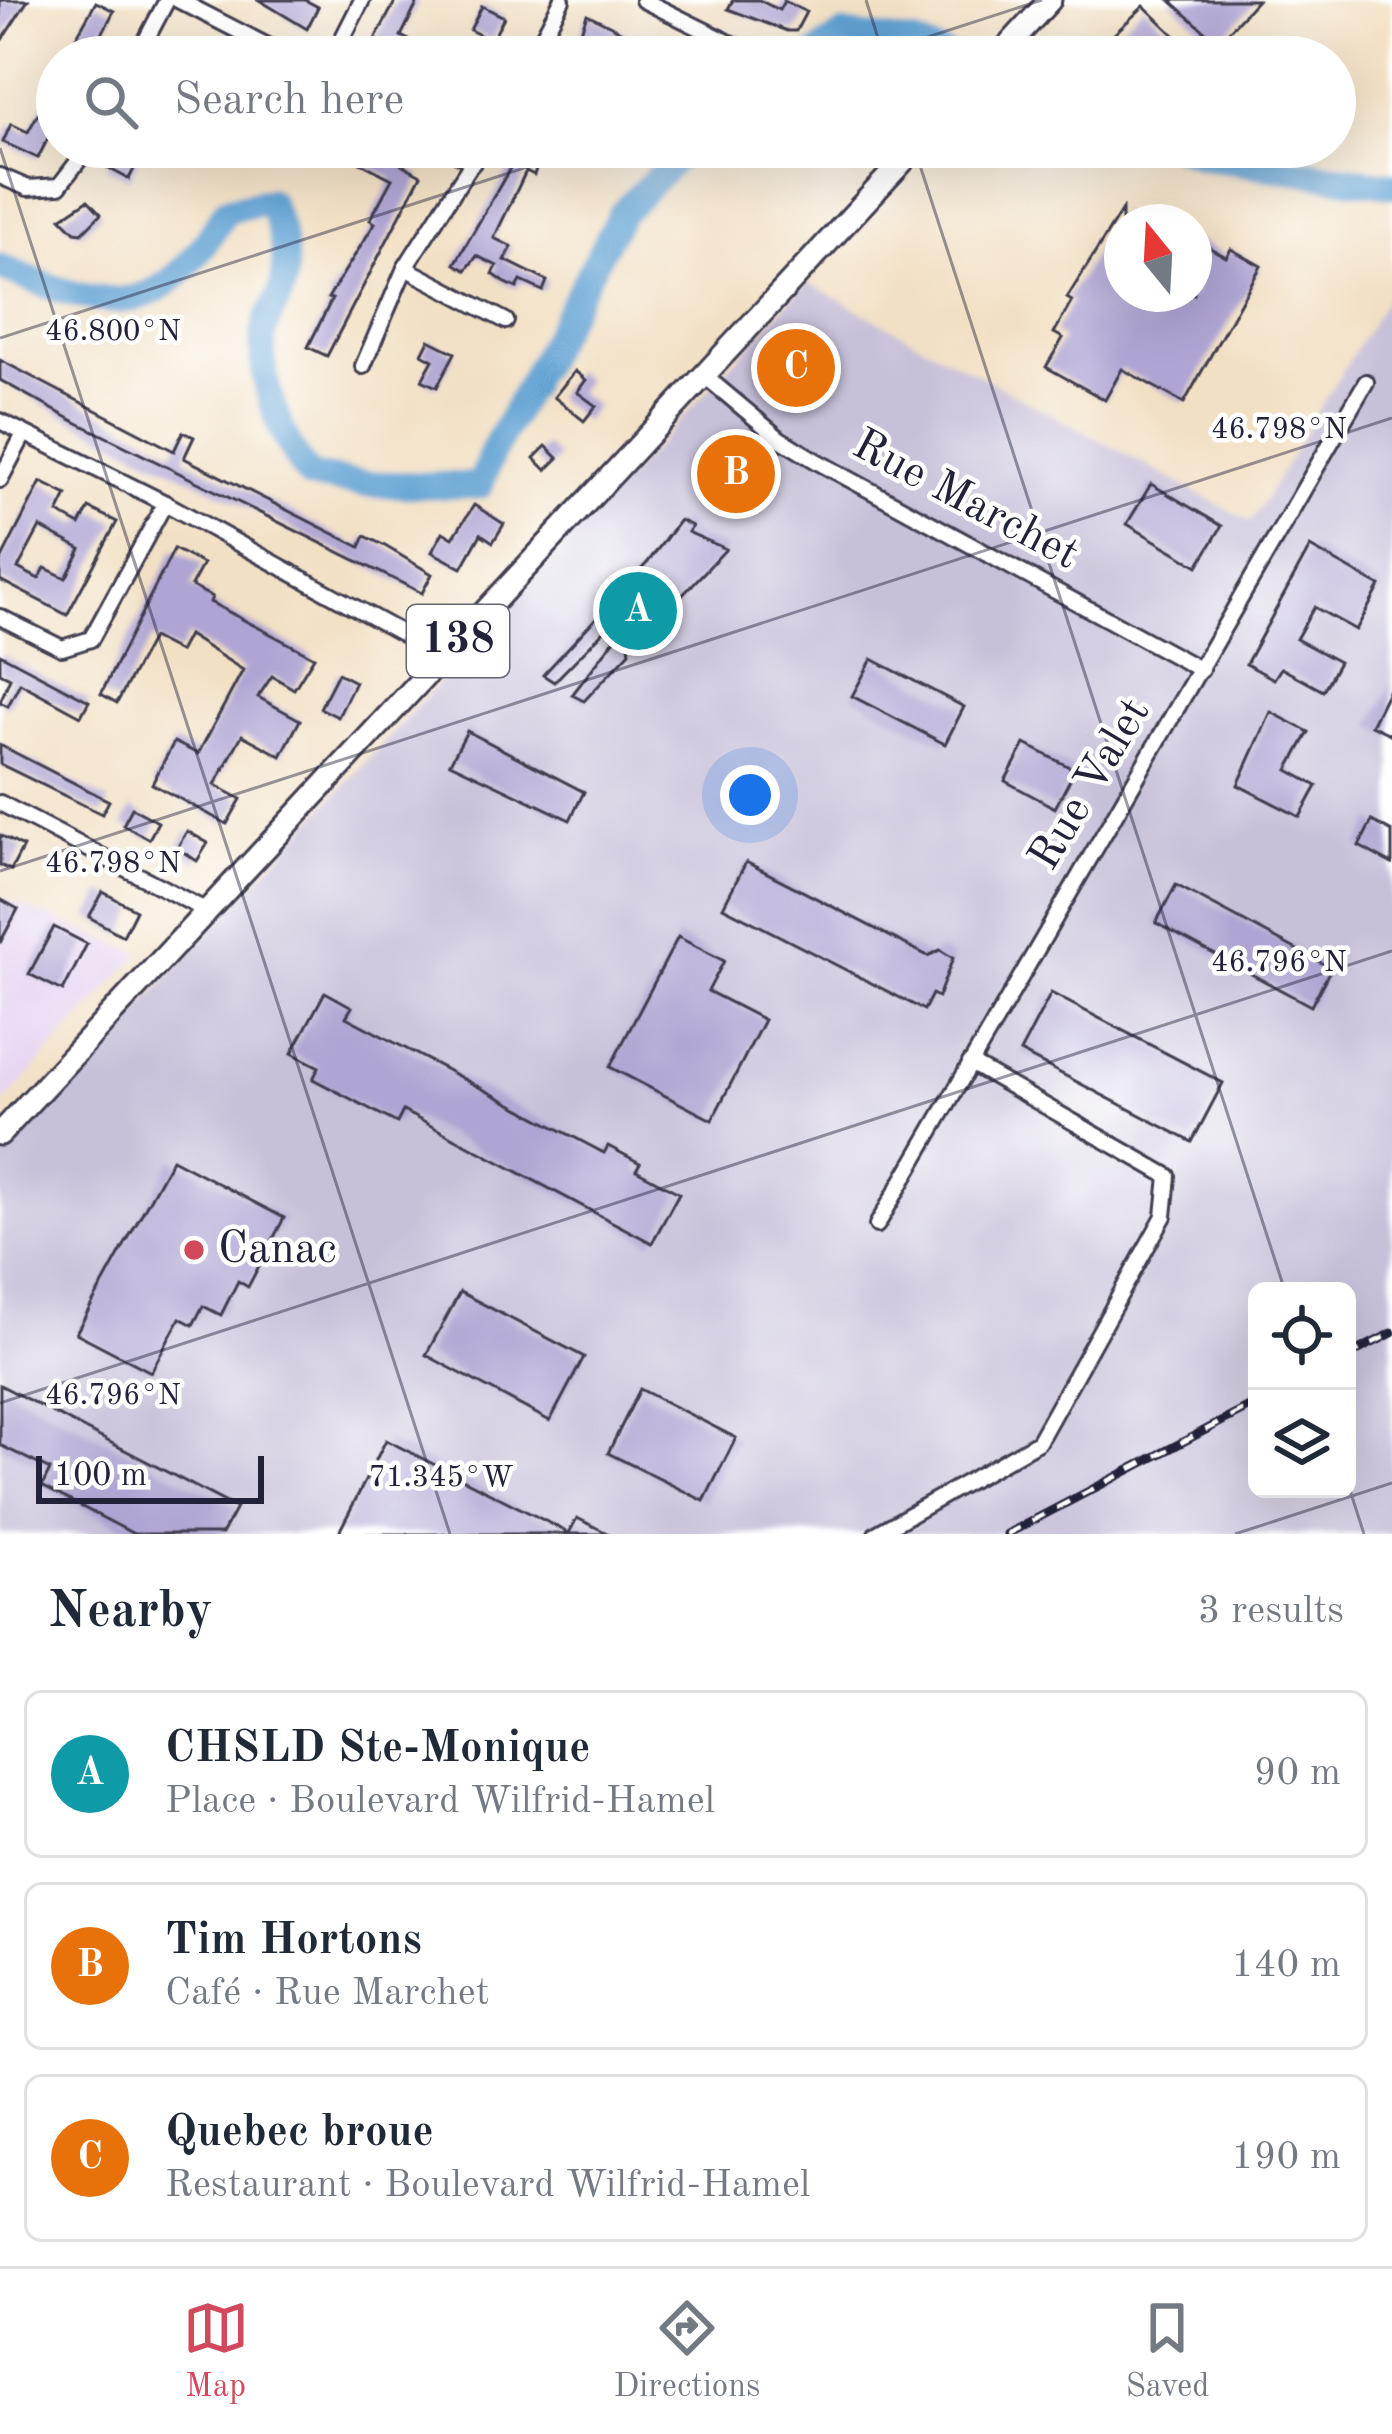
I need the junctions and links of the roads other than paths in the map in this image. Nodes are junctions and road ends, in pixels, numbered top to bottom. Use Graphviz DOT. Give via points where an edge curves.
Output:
graph roads {
  1 [pos="167,0"];
  2 [pos="178,0"];
  3 [pos="362,0"];
  4 [pos="562,0"];
  5 [pos="643,0"];
  6 [pos="1050,0"];
  7 [pos="148,36"];
  8 [pos="248,36"];
  9 [pos="344,36"];
  10 [pos="543,36"];
  11 [pos="716,36"];
  12 [pos="1018,36"];
  13 [pos="73,168"];
  14 [pos="470,168"];
  15 [pos="897,168"];
  16 [pos="0,176"];
  17 [pos="405,268"];
  18 [pos="506,321"];
  19 [pos="363,366"];
  20 [pos="706,377"];
  21 [pos="1366,382"];
  22 [pos="0,421"];
  23 [pos="24,434"];
  24 [pos="0,480"];
  25 [pos="165,502"];
  26 [pos="0,616"];
  27 [pos="443,656"];
  28 [pos="1201,670"];
  29 [pos="0,803"];
  30 [pos="205,910"];
  31 [pos="970,1063"];
  32 [pos="0,1134"];
  33 [pos="877,1225"];
  34 [pos="876,1534"];
  1 -- 7 [label="street"];
  2 -- 8 [label="street"];
  3 -- 9 [label="street"];
  4 -- 10 [label="street"];
  5 -- 11 [label="street"];
  6 -- 12 [label="main road"];
  13 -- 16 [label="street" via="59,186 28,188"];
  14 -- 17 [label="street"];
  15 -- 20 [label="main road, 138"];
  17 -- 18 [label="street"];
  17 -- 19 [label="street"];
  20 -- 27 [label="main road, 138"];
  20 -- 28 [label="street, Rue Marchet" via="780,440"];
  21 -- 28 [label="street, Rue Valet"];
  22 -- 23 [label="street"];
  23 -- 24 [label="street"];
  23 -- 25 [label="street"];
  25 -- 26 [label="street" via="91,639 62,648"];
  25 -- 27 [label="street"];
  27 -- 30 [label="main road, 138"];
  28 -- 31 [label="street, Rue Valet"];
  29 -- 30 [label="street"];
  30 -- 32 [label="main road, 138"];
  31 -- 33 [label="street, Rue Valet"];
  31 -- 34 [label="street" via="1168,1176 1164,1216 1038,1442"];
}
